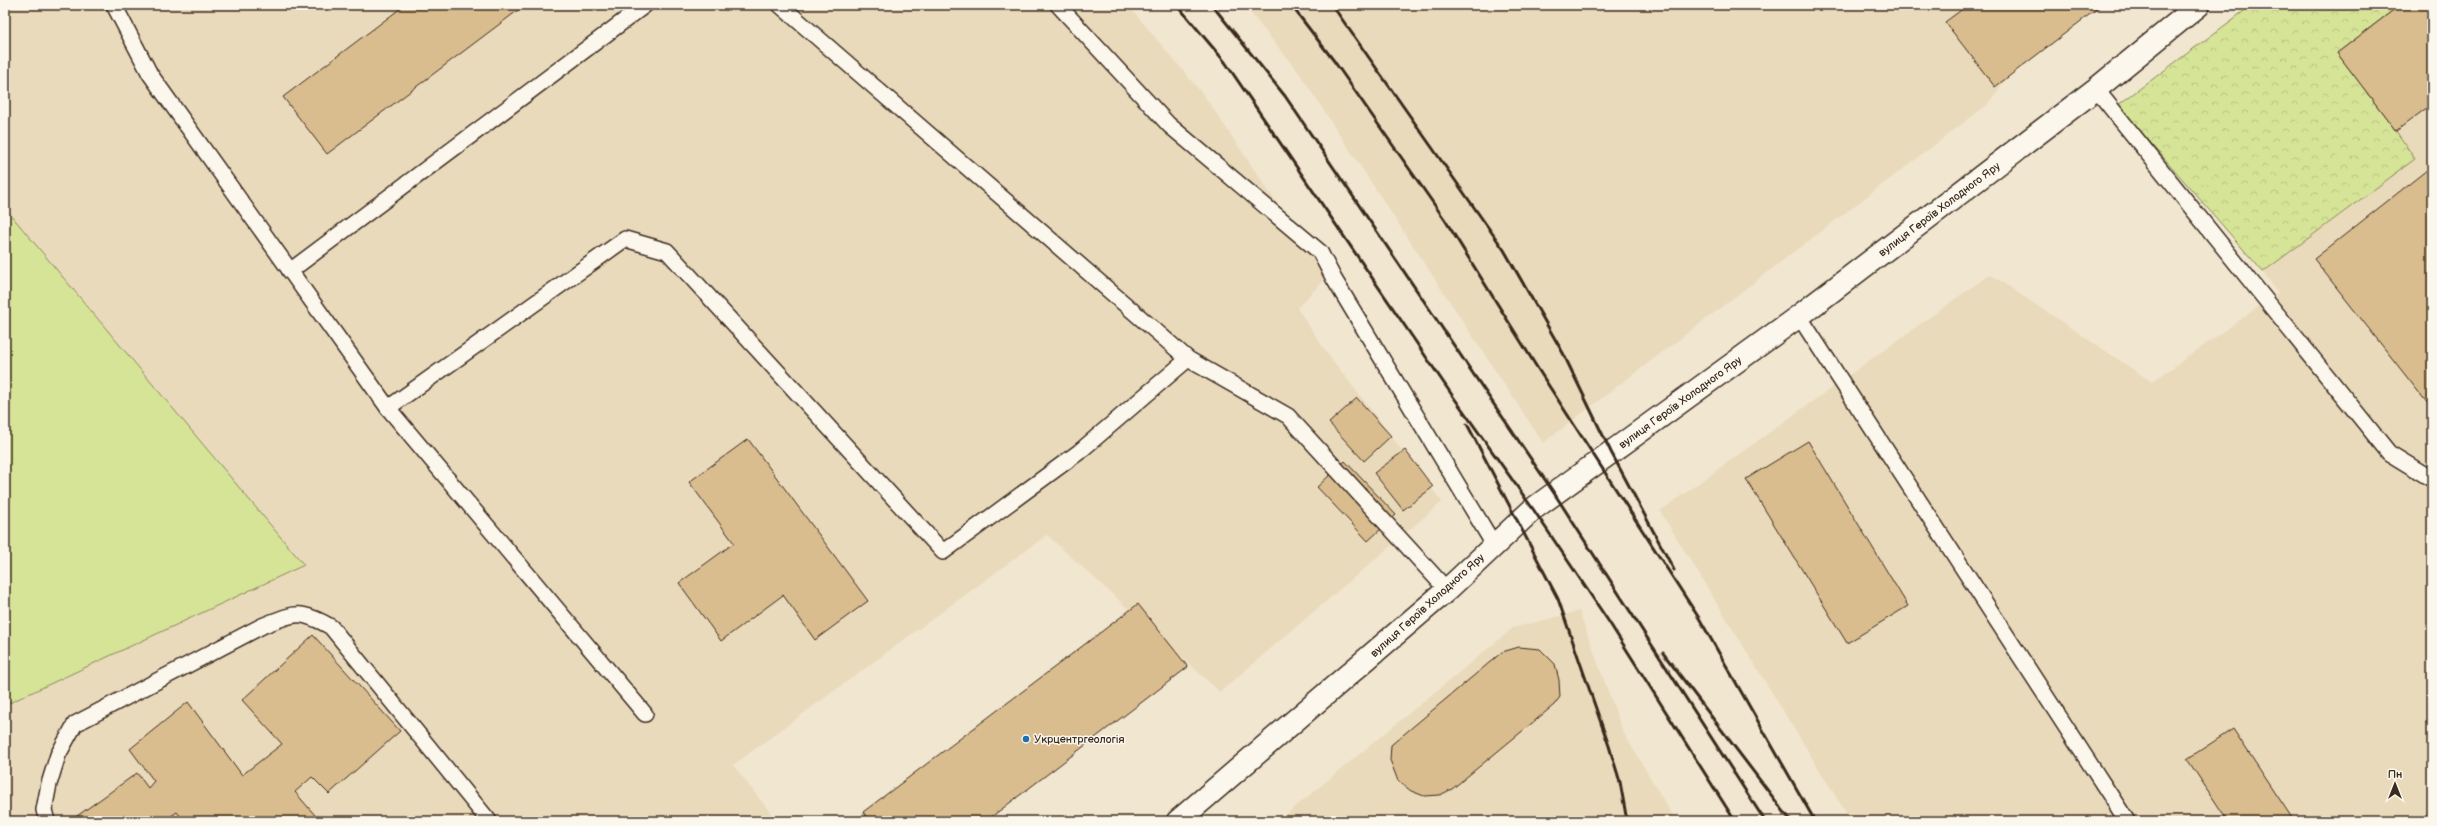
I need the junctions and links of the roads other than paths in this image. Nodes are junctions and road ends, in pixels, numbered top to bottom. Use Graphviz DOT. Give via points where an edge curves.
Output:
graph roads {
  1 [pos="114,5"];
  2 [pos="645,5"];
  3 [pos="780,5"];
  4 [pos="1058,5"];
  5 [pos="2199,5"];
  6 [pos="2096,89"];
  7 [pos="290,271"];
  8 [pos="1799,316"];
  9 [pos="1188,360"];
  10 [pos="388,408"];
  11 [pos="2432,477"];
  12 [pos="1494,545"];
  13 [pos="1447,590"];
  14 [pos="645,714"];
  15 [pos="47,821"];
  16 [pos="489,821"];
  17 [pos="1178,821"];
  18 [pos="2127,821"];
  1 -- 7 [label="lane" via="150,74"];
  2 -- 7 [label="lane"];
  3 -- 9 [label="lane"];
  4 -- 12 [label="lane" via="1169,125 1320,252"];
  5 -- 6 [label="street, вулиця Героїв Холодного Яру"];
  6 -- 8 [label="street, вулиця Героїв Холодного Яру"];
  6 -- 11 [label="lane" via="2389,453"];
  7 -- 10 [label="lane"];
  8 -- 12 [label="street, вулиця Героїв Холодного Яру" via="1533,509"];
  8 -- 18 [label="lane"];
  9 -- 10 [label="lane" via="1079,452 943,552 667,251 625,240"];
  9 -- 13 [label="lane" via="1288,416"];
  10 -- 14 [label="lane"];
  12 -- 13 [label="street, вулиця Героїв Холодного Яру"];
  13 -- 17 [label="street, вулиця Героїв Холодного Яру"];
  15 -- 16 [label="lane" via="44,810 49,784 58,755 75,724 262,626 295,614 311,616 331,627"];
}
